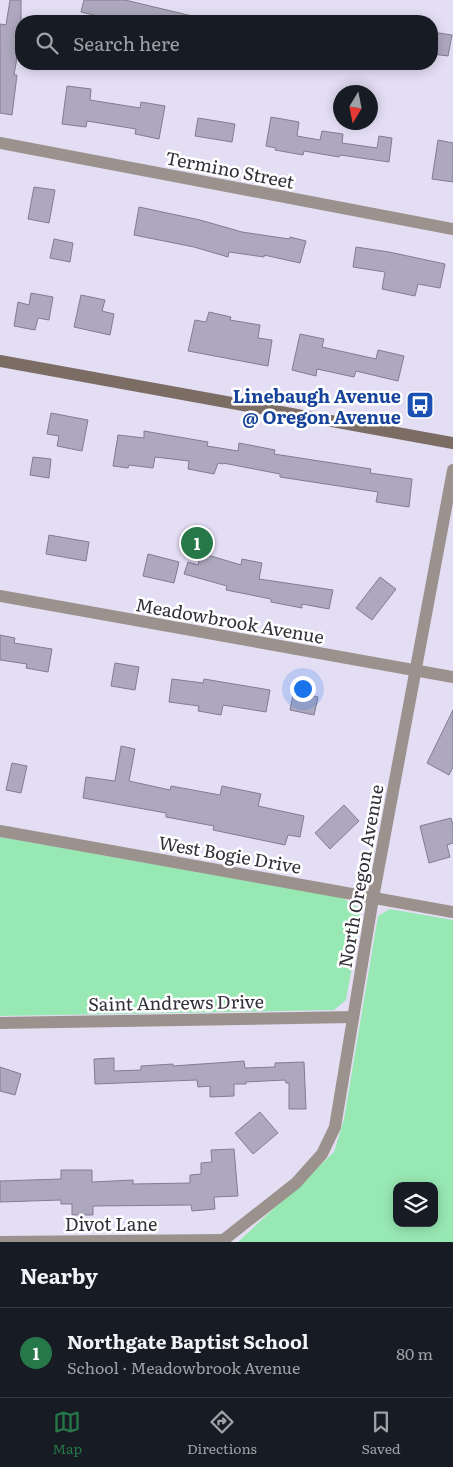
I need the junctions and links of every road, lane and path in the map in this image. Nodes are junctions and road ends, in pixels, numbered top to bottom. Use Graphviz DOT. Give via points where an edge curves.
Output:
graph roads {
  1 [pos="0,143"];
  2 [pos="453,228"];
  3 [pos="0,361"];
  4 [pos="453,443"];
  5 [pos="453,470"];
  6 [pos="0,596"];
  7 [pos="416,671"];
  8 [pos="453,677"];
  9 [pos="0,831"];
  10 [pos="373,898"];
  11 [pos="453,912"];
  12 [pos="353,1017"];
  13 [pos="0,1023"];
  14 [pos="222,1241"];
  15 [pos="0,1242"];
  1 -- 2 [label="street, Termino Street"];
  3 -- 4 [label="street"];
  5 -- 7 [label="street, North Oregon Avenue"];
  6 -- 7 [label="street, Meadowbrook Avenue"];
  7 -- 8 [label="street, Meadowbrook Avenue"];
  7 -- 10 [label="street, North Oregon Avenue"];
  9 -- 10 [label="street, West Bogie Drive"];
  10 -- 11 [label="street, West Bogie Drive"];
  10 -- 12 [label="street, North Oregon Avenue"];
  12 -- 13 [label="street, Saint Andrews Drive"];
  12 -- 14 [label="street, North Oregon Avenue" via="335,1127 322,1154 296,1183"];
  14 -- 15 [label="street, Divot Lane"];
}
